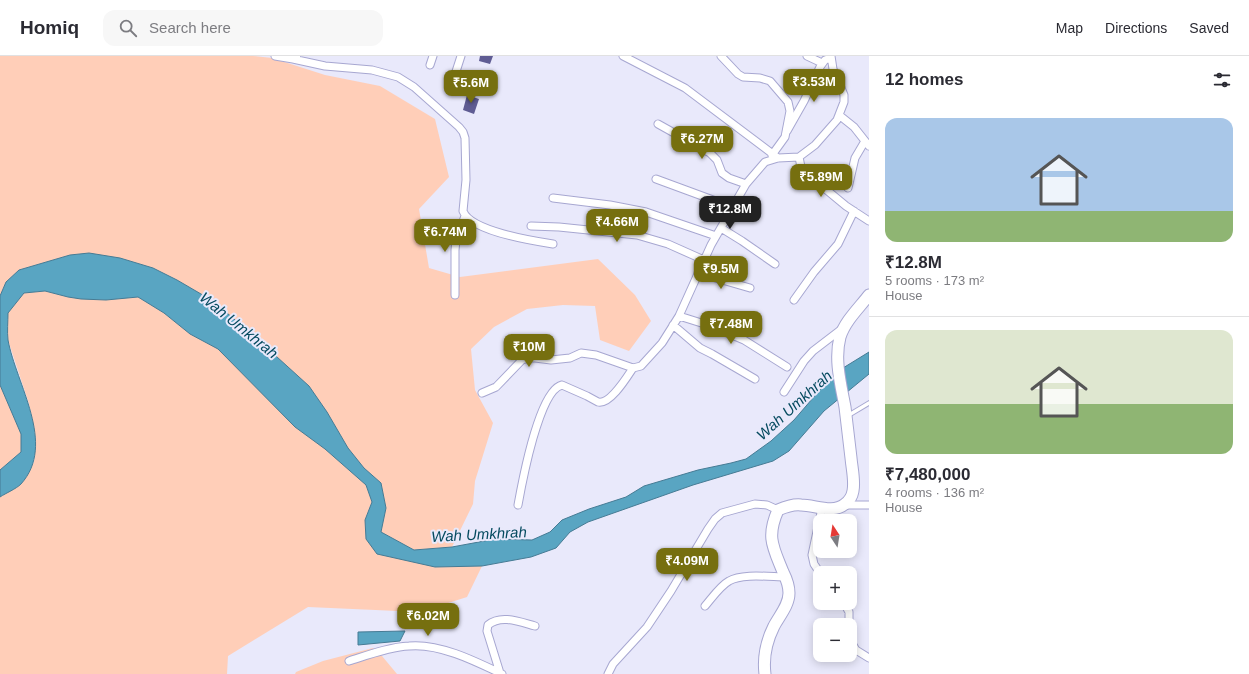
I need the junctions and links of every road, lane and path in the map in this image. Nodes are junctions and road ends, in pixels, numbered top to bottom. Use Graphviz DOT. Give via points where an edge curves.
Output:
graph roads {
  1 [pos="276,56"];
  2 [pos="305,56"];
  3 [pos="432,56"];
  4 [pos="461,56"];
  5 [pos="623,56"];
  6 [pos="721,56"];
  7 [pos="807,56"];
  8 [pos="831,57"];
  9 [pos="293,58"];
  10 [pos="822,63"];
  11 [pos="430,66"];
  12 [pos="450,90"];
  13 [pos="839,115"];
  14 [pos="658,124"];
  15 [pos="785,135"];
  16 [pos="867,144"];
  17 [pos="775,156"];
  18 [pos="799,157"];
  19 [pos="656,179"];
  20 [pos="746,184"];
  21 [pos="848,188"];
  22 [pos="553,198"];
  23 [pos="732,207"];
  24 [pos="854,211"];
  25 [pos="465,216"];
  26 [pos="869,221"];
  27 [pos="531,226"];
  28 [pos="720,228"];
  29 [pos="716,236"];
  30 [pos="553,244"];
  31 [pos="704,260"];
  32 [pos="775,264"];
  33 [pos="698,273"];
  34 [pos="750,288"];
  35 [pos="455,295"];
  36 [pos="869,295"];
  37 [pos="794,300"];
  38 [pos="679,316"];
  39 [pos="673,325"];
  40 [pos="845,327"];
  41 [pos="787,367"];
  42 [pos="633,368"];
  43 [pos="755,379"];
  44 [pos="784,392"];
  45 [pos="482,393"];
  46 [pos="869,403"];
  47 [pos="845,411"];
  48 [pos="518,505"];
  49 [pos="844,505"];
  50 [pos="869,506"];
  51 [pos="822,508"];
  52 [pos="778,510"];
  53 [pos="815,566"];
  54 [pos="786,577"];
  55 [pos="705,606"];
  56 [pos="535,626"];
  57 [pos="857,651"];
  58 [pos="869,658"];
  59 [pos="349,661"];
  60 [pos="501,673"];
  61 [pos="608,674"];
  62 [pos="765,674"];
  1 -- 9 [label="street"];
  2 -- 9 [label="street"];
  3 -- 11 [label="street"];
  4 -- 12 [label="street"];
  5 -- 17 [label="street" via="685,88"];
  6 -- 15 [label="street" via="743,77 770,81 788,102 790,111"];
  7 -- 10 [label="street"];
  8 -- 10 [label="street"];
  8 -- 13 [label="street" via="844,95"];
  9 -- 25 [label="street" via="325,66 372,70 398,77 414,87 459,127 465,138"];
  10 -- 15 [label="street"];
  13 -- 16 [label="street" via="854,127"];
  13 -- 18 [label="street" via="815,145"];
  14 -- 20 [label="street" via="710,153 717,160 722,173"];
  15 -- 17 [label="street"];
  16 -- 21 [label="street" via="855,158"];
  17 -- 18 [label="street"];
  17 -- 20 [label="street" via="765,162"];
  18 -- 24 [label="street" via="801,167"];
  19 -- 23 [label="street"];
  20 -- 23 [label="street"];
  22 -- 29 [label="street" via="646,212"];
  23 -- 28 [label="street"];
  24 -- 26 [label="street"];
  24 -- 37 [label="street" via="838,244"];
  25 -- 30 [label="street" via="505,235"];
  25 -- 35 [label="street" via="456,240"];
  27 -- 31 [label="street" via="637,235 668,244"];
  28 -- 29 [label="street"];
  28 -- 32 [label="street"];
  29 -- 31 [label="street"];
  31 -- 33 [label="street"];
  33 -- 34 [label="street"];
  33 -- 38 [label="street"];
  36 -- 40 [label="highway"];
  38 -- 39 [label="street"];
  38 -- 41 [label="street" via="744,340"];
  39 -- 42 [label="street" via="641,366"];
  39 -- 43 [label="street" via="700,348"];
  40 -- 44 [label="street" via="809,356"];
  40 -- 47 [label="highway" via="840,337 838,365"];
  42 -- 45 [label="street" via="596,355 581,354 551,360 528,358 522,360 496,387"];
  42 -- 48 [label="street" via="603,403 566,386 557,387 544,405 527,459"];
  46 -- 47 [label="lane"];
  47 -- 49 [label="highway" via="854,486 850,500"];
  49 -- 50 [label="street"];
  49 -- 51 [label="highway" via="832,509"];
  51 -- 52 [label="highway" via="801,505"];
  51 -- 53 [label="street" via="812,555"];
  52 -- 54 [label="highway" via="771,537"];
  52 -- 61 [label="street" via="767,505 755,504 722,513 708,529 647,627 613,664"];
  54 -- 55 [label="street" via="733,579"];
  54 -- 62 [label="highway" via="789,600 769,640 764,663"];
  56 -- 60 [label="street" via="508,619 488,625 487,631"];
  57 -- 58 [label="street"];
  59 -- 60 [label="street" via="409,646 435,647"];
}
